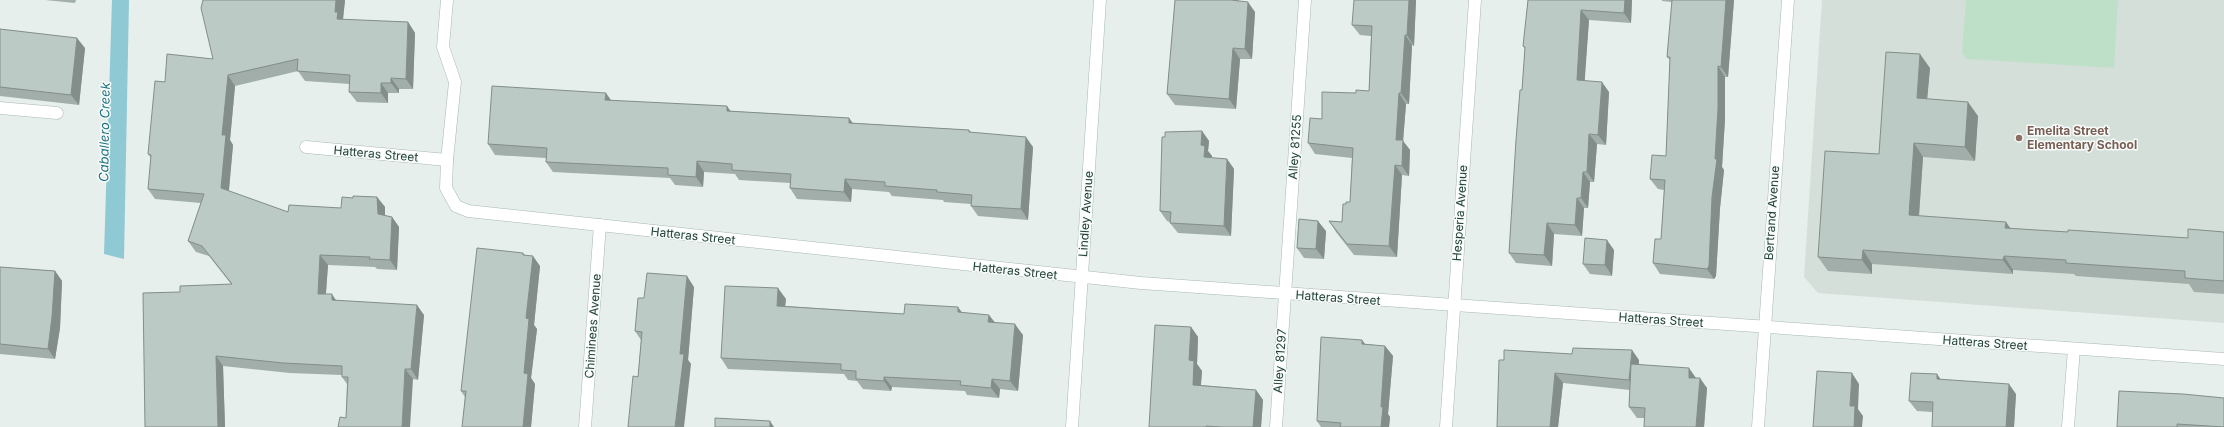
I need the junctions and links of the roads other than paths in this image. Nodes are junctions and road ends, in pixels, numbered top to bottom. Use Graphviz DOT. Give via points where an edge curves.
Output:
graph roads {
  1 [pos="446,0"];
  2 [pos="1100,0"];
  3 [pos="1305,0"];
  4 [pos="1475,0"];
  5 [pos="1788,0"];
  6 [pos="0,108"];
  7 [pos="57,114"];
  8 [pos="306,147"];
  9 [pos="447,160"];
  10 [pos="600,225"];
  11 [pos="1082,278"];
  12 [pos="1286,295"];
  13 [pos="1454,306"];
  14 [pos="1764,328"];
  15 [pos="2074,349"];
  16 [pos="2224,359"];
  17 [pos="585,427"];
  18 [pos="1072,427"];
  19 [pos="1276,427"];
  20 [pos="1446,427"];
  21 [pos="1758,427"];
  22 [pos="2068,427"];
  1 -- 9 [label="street" via="443,47 455,82"];
  2 -- 11 [label="street, Lindley Avenue"];
  3 -- 12 [label="street, Alley 81255"];
  4 -- 13 [label="street, Hesperia Avenue"];
  5 -- 14 [label="street, Bertrand Avenue"];
  6 -- 7 [label="street"];
  8 -- 9 [label="street, Hatteras Street"];
  9 -- 10 [label="street, Hatteras Street" via="446,188 456,206 468,211"];
  10 -- 11 [label="street, Hatteras Street"];
  10 -- 17 [label="street, Chimineas Avenue"];
  11 -- 12 [label="street, Hatteras Street"];
  11 -- 18 [label="street, Lindley Avenue"];
  12 -- 13 [label="street, Hatteras Street"];
  12 -- 19 [label="street, Alley 81297"];
  13 -- 14 [label="street, Hatteras Street"];
  13 -- 20 [label="street, Hesperia Avenue"];
  14 -- 15 [label="street, Hatteras Street"];
  14 -- 21 [label="street, Bertrand Avenue"];
  15 -- 16 [label="street, Hatteras Street"];
  15 -- 22 [label="street"];
}
